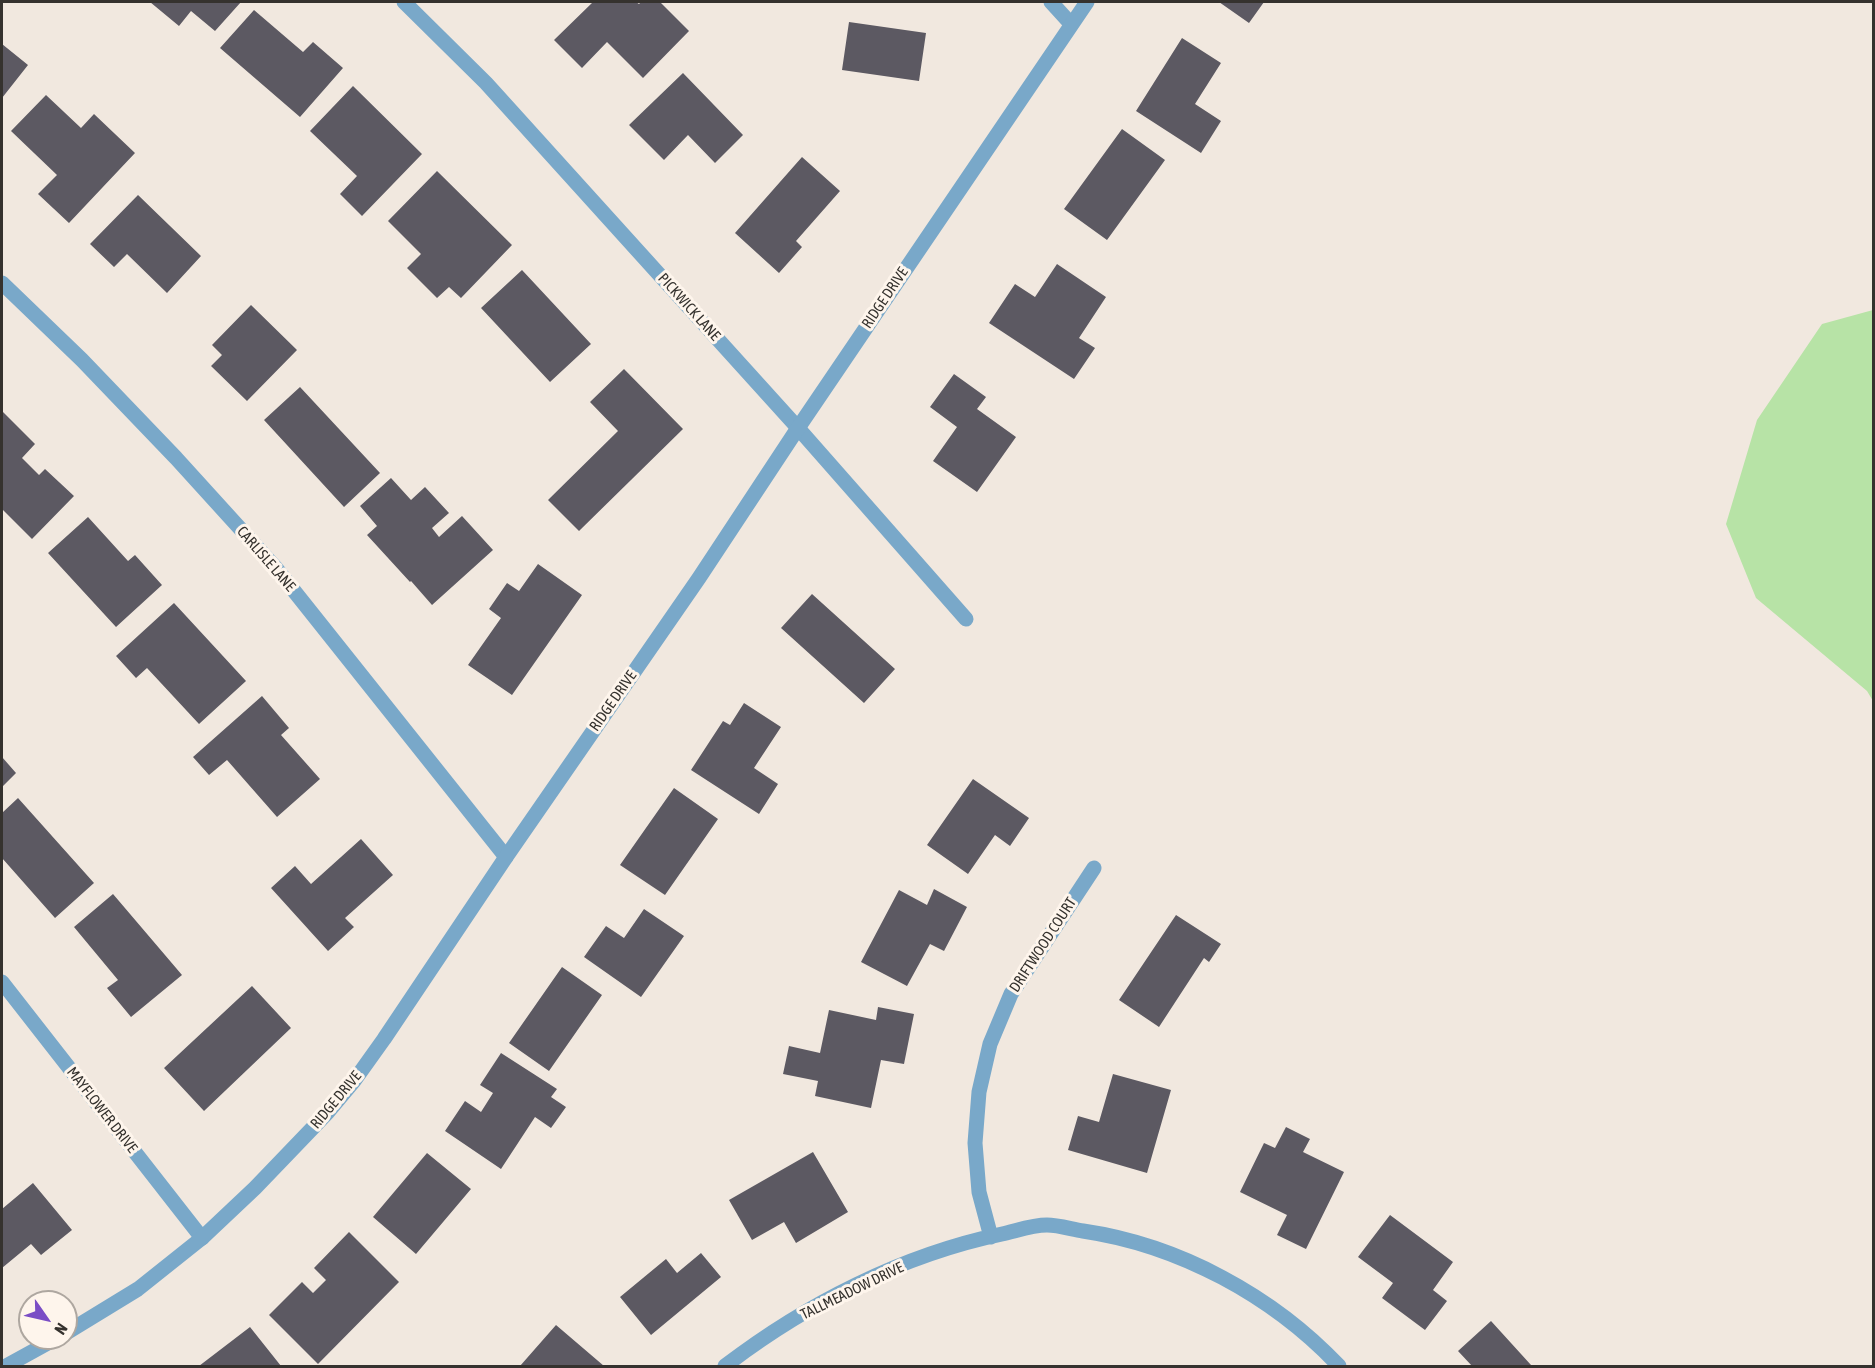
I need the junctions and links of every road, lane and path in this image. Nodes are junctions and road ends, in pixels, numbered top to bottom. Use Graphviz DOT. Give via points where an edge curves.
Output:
graph roads {
  1 [pos="404,2"];
  2 [pos="1050,2"];
  3 [pos="1087,2"];
  4 [pos="1071,24"];
  5 [pos="2,283"];
  6 [pos="798,428"];
  7 [pos="966,619"];
  8 [pos="506,857"];
  9 [pos="1094,868"];
  10 [pos="2,982"];
  11 [pos="991,1237"];
  12 [pos="202,1238"];
  13 [pos="78,1326"];
  14 [pos="35,1350"];
  15 [pos="6,1366"];
  16 [pos="725,1366"];
  17 [pos="1339,1366"];
  1 -- 6 [label="street, PICKWICK LANE" via="486,83"];
  2 -- 4 [label="street"];
  3 -- 4 [label="street, RIDGE DRIVE"];
  4 -- 6 [label="street, RIDGE DRIVE"];
  5 -- 8 [label="street, CARLISLE LANE" via="90,368 274,567"];
  6 -- 7 [label="street, PICKWICK LANE"];
  6 -- 8 [label="street, RIDGE DRIVE"];
  8 -- 12 [label="street, RIDGE DRIVE" via="354,1081 255,1188"];
  9 -- 11 [label="street, DRIFTWOOD COURT" via="1011,994 990,1044 979,1092 975,1143 979,1192"];
  10 -- 12 [label="street, MAYFLOWER DRIVE"];
  11 -- 16 [label="street, TALLMEADOW DRIVE" via="898,1266 834,1296"];
  11 -- 17 [label="street, TALLMEADOW DRIVE" via="1046,1225 1103,1234 1160,1250 1218,1275 1276,1311"];
  12 -- 13 [label="street, RIDGE DRIVE" via="138,1289"];
  14 -- 15 [label="street"];
}
